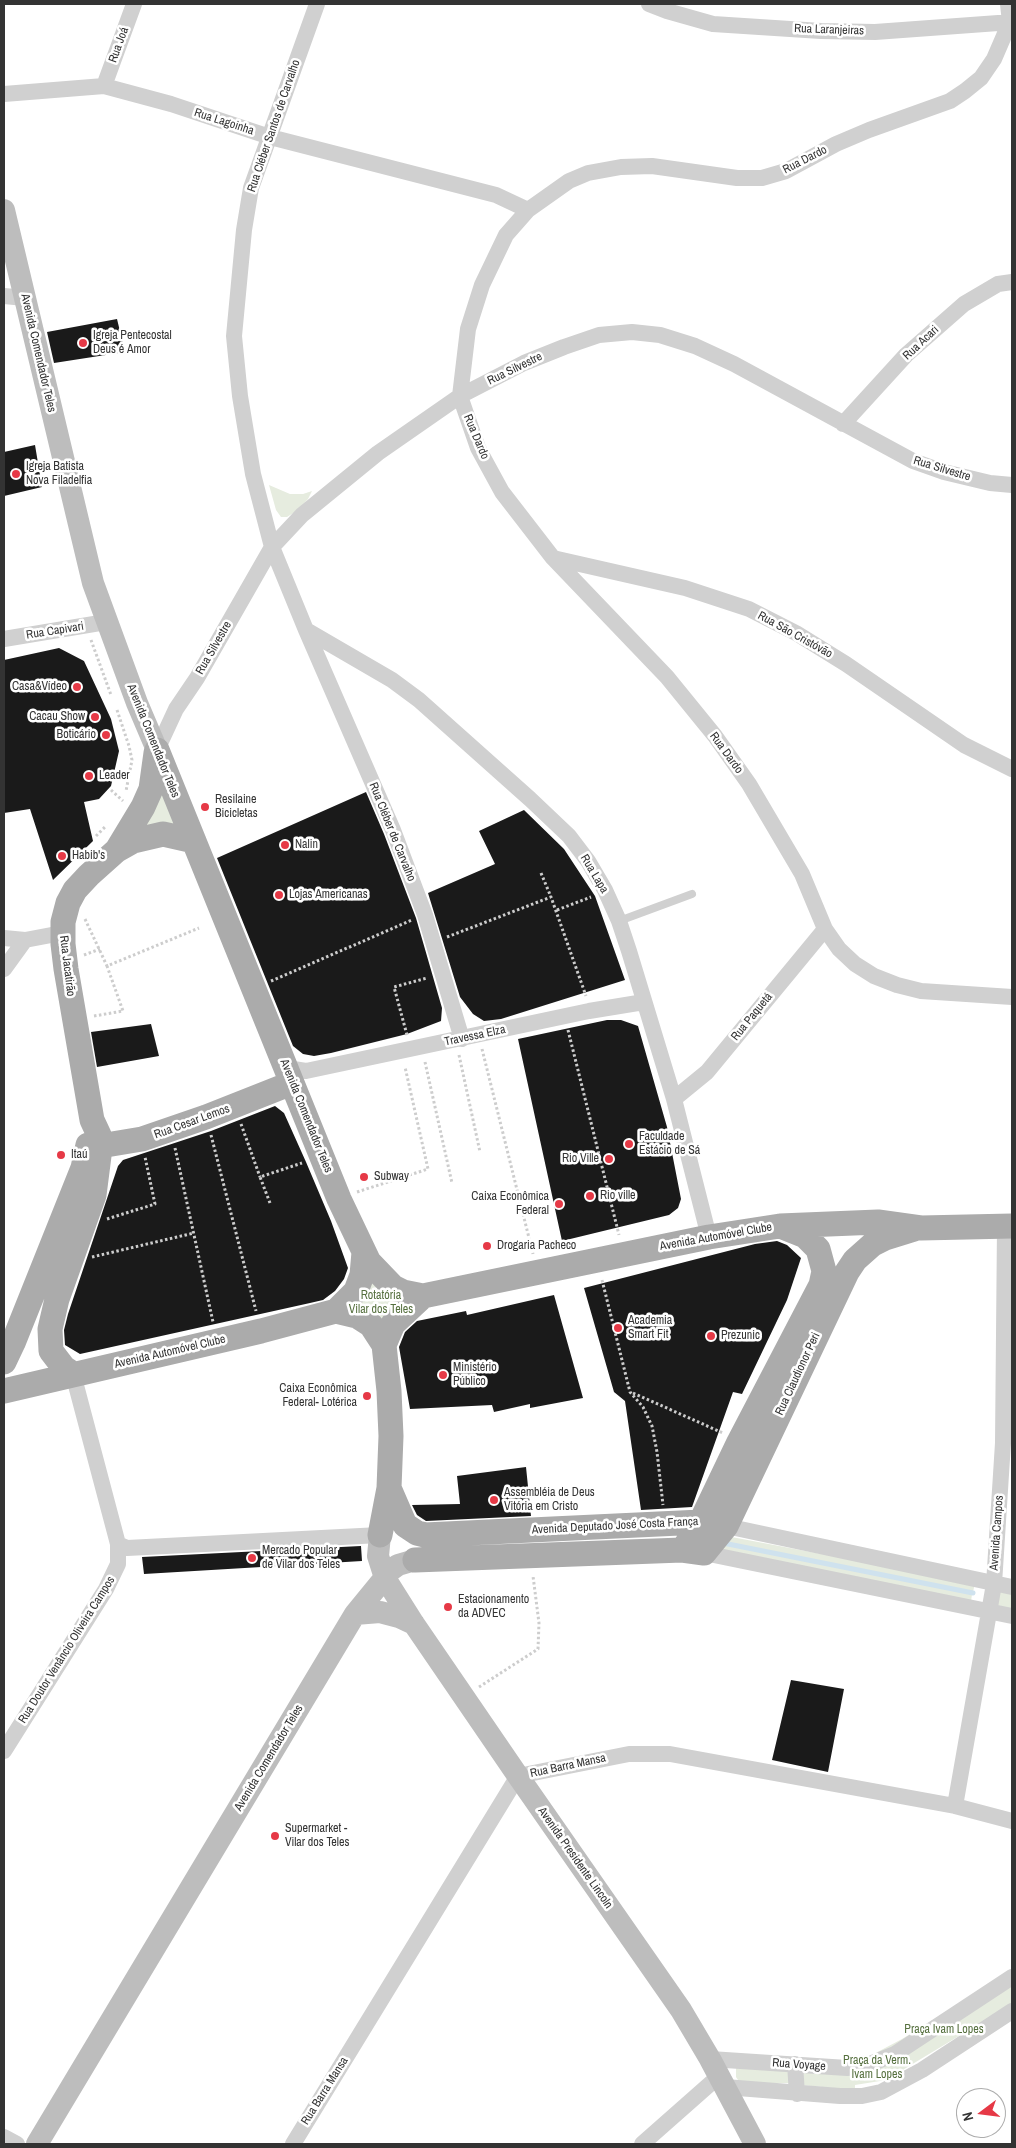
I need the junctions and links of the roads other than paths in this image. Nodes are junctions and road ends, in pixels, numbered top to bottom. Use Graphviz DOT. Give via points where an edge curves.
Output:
graph roads {
  1 [pos="134,4"];
  2 [pos="317,4"];
  3 [pos="649,4"];
  4 [pos="1008,4"];
  5 [pos="1011,22"];
  6 [pos="104,86"];
  7 [pos="4,94"];
  8 [pos="270,137"];
  9 [pos="4,210"];
  10 [pos="528,210"];
  11 [pos="1012,282"];
  12 [pos="15,297"];
  13 [pos="460,396"];
  14 [pos="843,424"];
  15 [pos="1012,485"];
  16 [pos="272,547"];
  17 [pos="553,558"];
  18 [pos="97,624"];
  19 [pos="306,630"];
  20 [pos="4,639"];
  21 [pos="156,750"];
  22 [pos="1012,769"];
  23 [pos="194,841"];
  24 [pos="116,850"];
  25 [pos="692,894"];
  26 [pos="619,921"];
  27 [pos="825,929"];
  28 [pos="62,933"];
  29 [pos="4,938"];
  30 [pos="25,940"];
  31 [pos="4,969"];
  32 [pos="1012,997"];
  33 [pos="644,1002"];
  34 [pos="459,1040"];
  35 [pos="295,1074"];
  36 [pos="674,1099"];
  37 [pos="93,1137"];
  38 [pos="780,1226"];
  39 [pos="1008,1226"];
  40 [pos="921,1228"];
  41 [pos="709,1237"];
  42 [pos="364,1252"];
  43 [pos="423,1296"];
  44 [pos="336,1311"];
  45 [pos="24,1318"];
  46 [pos="51,1322"];
  47 [pos="384,1345"];
  48 [pos="4,1362"];
  49 [pos="74,1374"];
  50 [pos="4,1391"];
  51 [pos="1008,1443"];
  52 [pos="389,1488"];
  53 [pos="701,1522"];
  54 [pos="726,1526"];
  55 [pos="380,1535"];
  56 [pos="118,1544"];
  57 [pos="693,1551"];
  58 [pos="415,1560"];
  59 [pos="385,1578"];
  60 [pos="994,1584"];
  61 [pos="1012,1587"];
  62 [pos="989,1611"];
  63 [pos="356,1614"];
  64 [pos="1012,1616"];
  65 [pos="414,1624"];
  66 [pos="4,1752"];
  67 [pos="518,1776"];
  68 [pos="955,1806"];
  69 [pos="1012,1821"];
  70 [pos="1012,1977"];
  71 [pos="996,1988"];
  72 [pos="1012,2011"];
  73 [pos="795,2064"];
  74 [pos="718,2074"];
  75 [pos="797,2094"];
  76 [pos="4,2137"];
  77 [pos="17,2144"];
  78 [pos="37,2144"];
  79 [pos="292,2144"];
  80 [pos="642,2144"];
  81 [pos="754,2144"];
  1 -- 6 [label="street, Rua Joá"];
  2 -- 8 [label="street, Rua Cléber Santos de Carvalho"];
  3 -- 5 [label="street, Rua Laranjeiras" via="713,24 821,31 875,32"];
  4 -- 5 [label="street, Rua Dardo"];
  5 -- 10 [label="street, Rua Dardo" via="994,59 981,78 965,92 950,101 836,144 786,171 762,178 737,178 652,166 621,167 588,173 569,181"];
  6 -- 7 [label="street, Rua Lagoinha"];
  6 -- 8 [label="street, Rua Lagoinha"];
  8 -- 10 [label="street, Rua Lagoinha" via="496,195"];
  8 -- 16 [label="street, Rua Cléber Santos de Carvalho" via="252,188 244,230 234,336 251,464"];
  9 -- 12 [label="main road, Avenida Comendador Teles"];
  10 -- 13 [label="street, Rua Dardo" via="506,234 482,284 468,329"];
  11 -- 14 [label="street, Rua Acari" via="998,284 964,304 906,355"];
  12 -- 18 [label="main road, Avenida Comendador Teles" via="93,583"];
  13 -- 14 [label="street, Rua Silvestre" via="564,346 599,336 632,332 660,335 696,346"];
  13 -- 16 [label="street, Rua Silvestre" via="338,484"];
  13 -- 17 [label="street, Rua Dardo" via="478,448 502,492"];
  14 -- 15 [label="street, Rua Silvestre" via="936,469 990,483"];
  16 -- 19 [label="street, Rua Cléber Santos de Carvalho"];
  16 -- 21 [label="street, Rua Silvestre" via="176,709"];
  17 -- 22 [label="street, Rua São Cristóvão" via="685,588 749,609 846,664 964,745"];
  17 -- 27 [label="street, Rua Dardo" via="667,677 750,784 802,874"];
  18 -- 20 [label="street, Rua Capivari"];
  18 -- 21 [label="main road, Avenida Comendador Teles"];
  19 -- 26 [label="street, Rua Lapa" via="392,680 419,700 530,799 569,836 588,861"];
  19 -- 34 [label="street, Rua Cléber de Carvalho" via="393,830 425,915"];
  21 -- 23 [label="main road, Avenida Comendador Teles"];
  21 -- 24 [label="main road, Rua Jacatirão" via="151,789"];
  23 -- 24 [label="main road" via="163,834 133,841"];
  23 -- 35 [label="main road, Avenida Comendador Teles" via="254,989"];
  24 -- 28 [label="main road, Rua Jacatirão" via="75,890 65,911"];
  25 -- 26 [label="lane"];
  26 -- 33 [label="street, Rua Lapa"];
  27 -- 32 [label="street, Rua Dardo" via="855,964 897,985 921,991"];
  27 -- 36 [label="street, Rua Paquetá" via="708,1072"];
  28 -- 30 [label="street"];
  28 -- 37 [label="main road, Rua Jacatirão"];
  29 -- 30 [label="street"];
  30 -- 31 [label="street"];
  33 -- 34 [label="street, Travessa Elza"];
  33 -- 36 [label="street, Rua Lapa"];
  34 -- 35 [label="street, Travessa Elza"];
  35 -- 37 [label="main road, Rua Cesar Lemos" via="144,1124"];
  35 -- 37 [label="main road, Rua Cesar Lemos" via="235,1106 142,1140"];
  35 -- 42 [label="main road, Avenida Comendador Teles" via="321,1156"];
  36 -- 41 [label="street, Rua Lapa"];
  37 -- 45 [label="main road, Rua Jacatirão"];
  37 -- 46 [label="main road, Rua Jacatirão" via="97,1184"];
  38 -- 40 [label="main road, Avenida Automóvel Clube" via="878,1222"];
  38 -- 41 [label="main road, Avenida Automóvel Clube"];
  38 -- 53 [label="main road, Rua Claudionor Peri" via="805,1236 818,1249 824,1271 821,1286 738,1442"];
  39 -- 40 [label="main road, Avenida Automóvel Clube"];
  39 -- 51 [label="street, Avenida Campos"];
  40 -- 54 [label="main road, Rua Claudionor Peri" via="872,1244 847,1272"];
  41 -- 43 [label="main road, Avenida Automóvel Clube"];
  42 -- 43 [label="main road, Avenida Comendador Teles" via="393,1287"];
  42 -- 44 [label="main road" via="362,1275 356,1291"];
  43 -- 47 [label="main road" via="394,1324"];
  44 -- 47 [label="main road" via="366,1321"];
  44 -- 49 [label="main road, Avenida Automóvel Clube"];
  45 -- 46 [label="main road"];
  45 -- 48 [label="main road, Rua Jacatirão"];
  46 -- 49 [label="main road, Rua Jacatirão" via="51,1351 64,1368"];
  47 -- 52 [label="main road" via="390,1418"];
  49 -- 50 [label="main road, Avenida Automóvel Clube"];
  49 -- 56 [label="street"];
  51 -- 60 [label="street, Avenida Campos"];
  52 -- 53 [label="main road, Avenida Deputado José Costa França" via="405,1525 421,1535"];
  52 -- 55 [label="main road"];
  53 -- 54 [label="main road, Avenida Deputado José Costa França"];
  53 -- 57 [label="main road, Rua Claudionor Peri"];
  54 -- 57 [label="main road, Rua Claudionor Peri"];
  54 -- 60 [label="street, Avenida Deputado José Costa França"];
  55 -- 56 [label="street" via="127,1548"];
  55 -- 59 [label="main road" via="378,1556"];
  56 -- 66 [label="street, Rua Doutor Venâncio Oliveira Campos" via="119,1560 115,1574"];
  57 -- 58 [label="main road, Avenida Deputado José Costa França"];
  57 -- 62 [label="street, Avenida Deputado José Costa França"];
  58 -- 59 [label="main road, Avenida Deputado José Costa França" via="394,1568"];
  59 -- 63 [label="main road, Avenida Comendador Teles"];
  59 -- 65 [label="main road, Avenida Presidente Lincoln"];
  60 -- 61 [label="street, Avenida Deputado José Costa França"];
  60 -- 62 [label="street, Avenida Campos"];
  62 -- 64 [label="street, Avenida Deputado José Costa França"];
  62 -- 68 [label="street, Avenida Campos"];
  63 -- 65 [label="main road" via="380,1612"];
  63 -- 78 [label="main road, Avenida Comendador Teles"];
  65 -- 67 [label="main road, Avenida Presidente Lincoln"];
  67 -- 68 [label="street, Rua Barra Mansa" via="606,1757 648,1752"];
  67 -- 74 [label="main road, Avenida Presidente Lincoln" via="654,1969"];
  67 -- 79 [label="street, Rua Barra Mansa"];
  68 -- 69 [label="street, Rua Barra Mansa"];
  70 -- 71 [label="street, Rua Voyage"];
  71 -- 72 [label="street"];
  71 -- 73 [label="street, Rua Voyage" via="879,2062 847,2068"];
  72 -- 75 [label="street" via="881,2092 862,2096"];
  73 -- 74 [label="street, Rua Voyage"];
  73 -- 75 [label="street"];
  74 -- 75 [label="street"];
  74 -- 80 [label="street"];
  74 -- 81 [label="main road, Avenida Presidente Lincoln"];
  76 -- 77 [label="street"];
}
